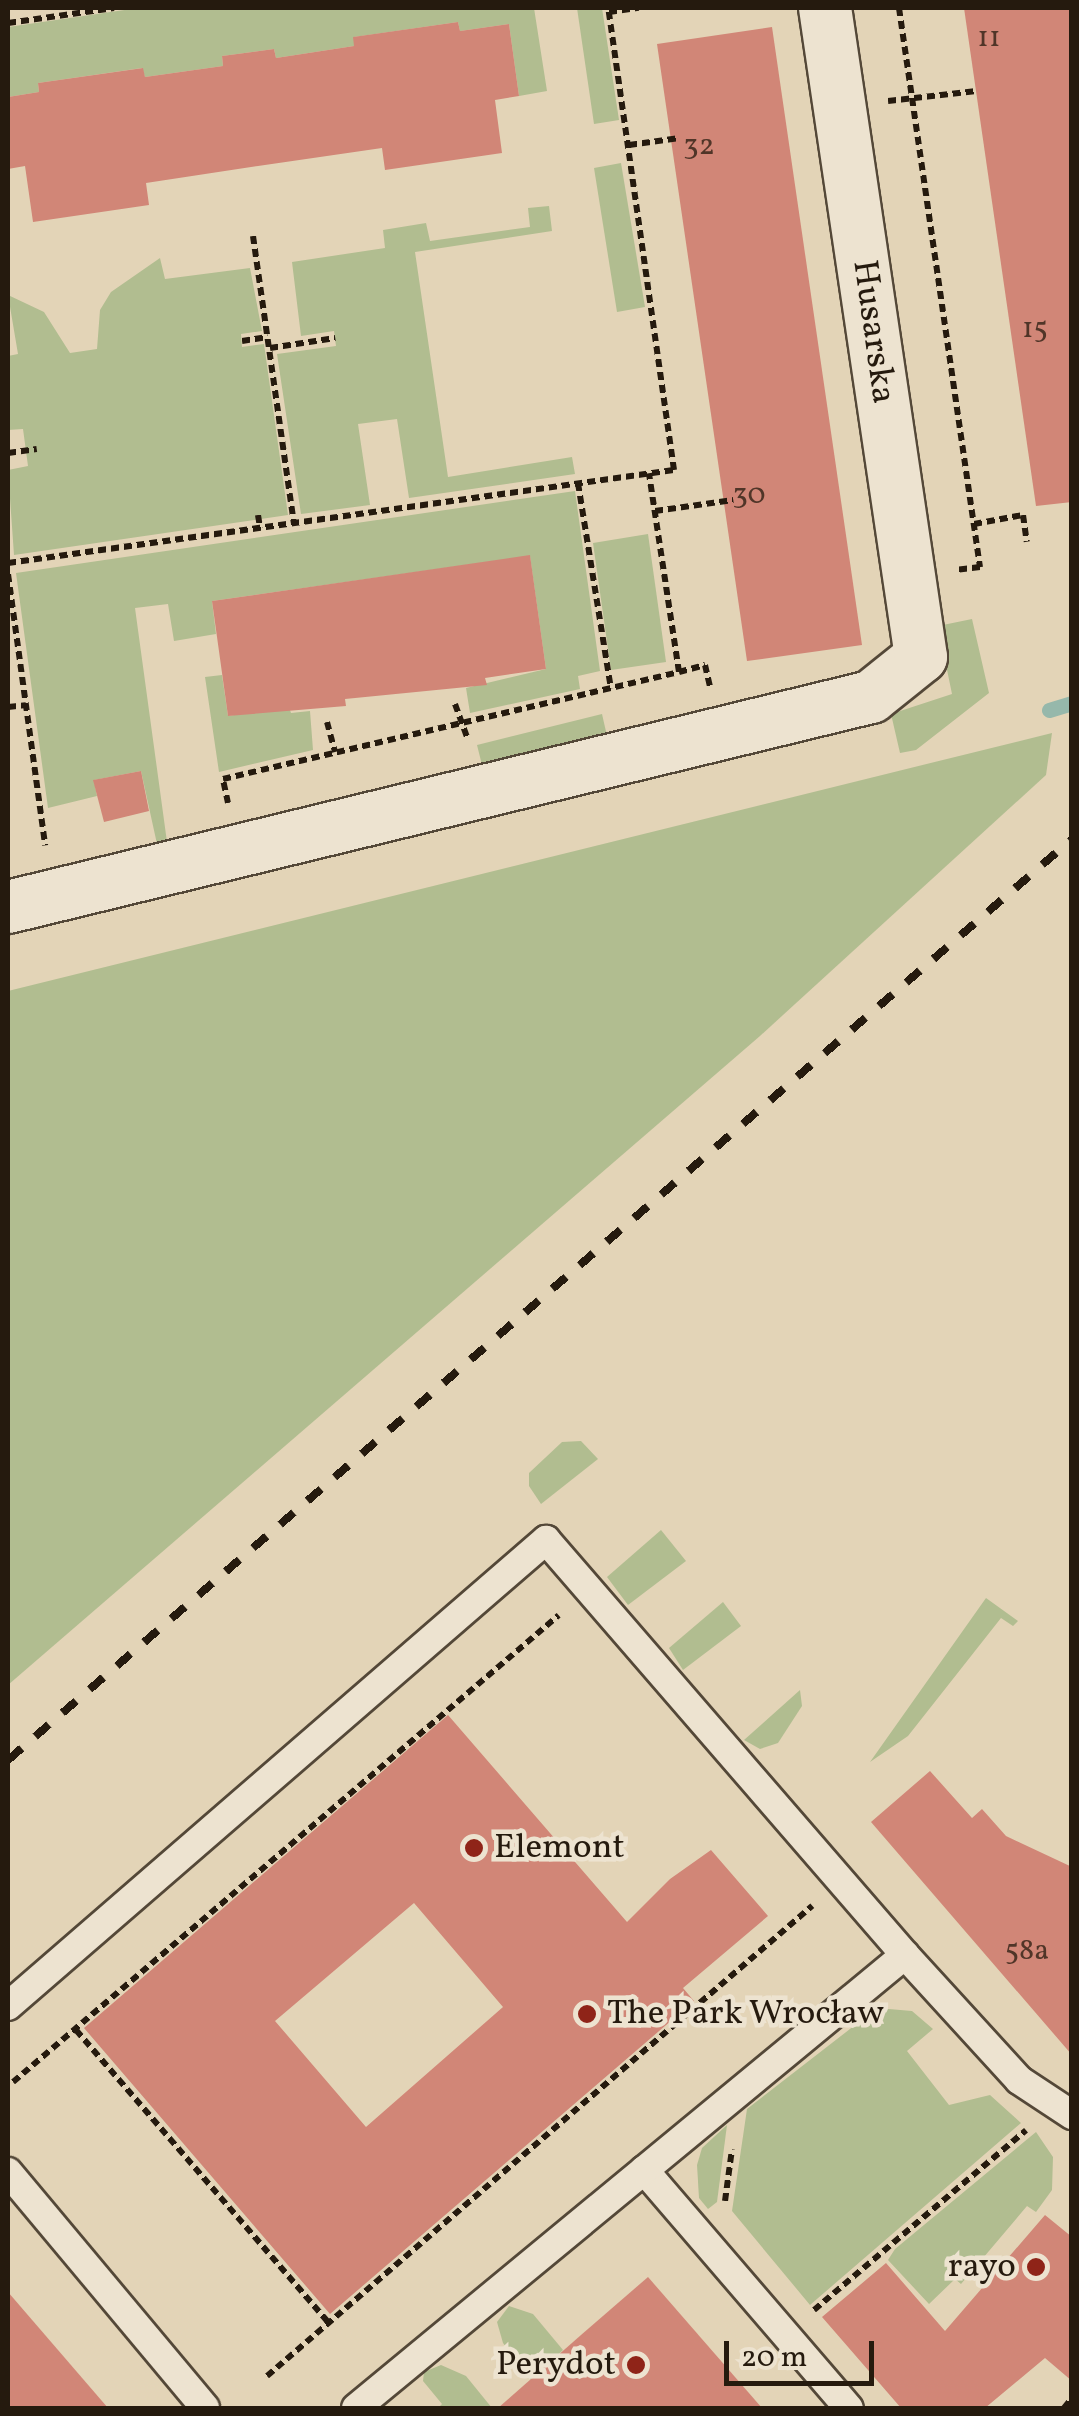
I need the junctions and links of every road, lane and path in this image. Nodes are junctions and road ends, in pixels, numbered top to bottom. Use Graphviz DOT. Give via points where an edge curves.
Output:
graph roads {
  1 [pos="114,8"];
  2 [pos="640,8"];
  3 [pos="825,8"];
  4 [pos="898,8"];
  5 [pos="91,9"];
  6 [pos="609,10"];
  7 [pos="8,23"];
  8 [pos="976,91"];
  9 [pos="910,98"];
  10 [pos="680,138"];
  11 [pos="628,145"];
  12 [pos="253,236"];
  13 [pos="268,337"];
  14 [pos="335,338"];
  15 [pos="242,342"];
  16 [pos="270,348"];
  17 [pos="36,449"];
  18 [pos="8,453"];
  19 [pos="649,473"];
  20 [pos="578,483"];
  21 [pos="733,500"];
  22 [pos="655,511"];
  23 [pos="258,515"];
  24 [pos="294,523"];
  25 [pos="974,524"];
  26 [pos="260,528"];
  27 [pos="1027,542"];
  28 [pos="8,562"];
  29 [pos="8,574"];
  30 [pos="909,577"];
  31 [pos="705,665"];
  32 [pos="678,672"];
  33 [pos="611,688"];
  34 [pos="456,704"];
  35 [pos="26,705"];
  36 [pos="8,707"];
  37 [pos="327,722"];
  38 [pos="460,725"];
  39 [pos="335,752"];
  40 [pos="223,779"];
  41 [pos="31,902"];
  42 [pos="588,1590"];
  43 [pos="840,1882"];
  44 [pos="904,1956"];
  45 [pos="8,2006"];
  46 [pos="76,2030"];
  47 [pos="13,2082"];
  48 [pos="1072,2116"];
  49 [pos="1028,2128"];
  50 [pos="735,2131"];
  51 [pos="644,2170"];
  52 [pos="8,2172"];
  53 [pos="722,2215"];
  54 [pos="809,2315"];
  55 [pos="328,2322"];
  56 [pos="267,2376"];
  57 [pos="1072,2398"];
  58 [pos="205,2408"];
  59 [pos="356,2408"];
  60 [pos="849,2408"];
  61 [pos="1064,2408"];
  1 -- 5 [label="path"];
  2 -- 6 [label="path"];
  3 -- 30 [label="street, Husarska"];
  4 -- 9 [label="path"];
  5 -- 7 [label="path"];
  6 -- 11 [label="path"];
  8 -- 9 [label="path"];
  9 -- 25 [label="path"];
  10 -- 11 [label="path"];
  11 -- 19 [label="path" via="674,470"];
  12 -- 13 [label="path"];
  13 -- 15 [label="path"];
  13 -- 16 [label="path"];
  14 -- 16 [label="path"];
  16 -- 24 [label="path"];
  17 -- 18 [label="path"];
  19 -- 20 [label="path"];
  19 -- 22 [label="path"];
  20 -- 24 [label="path"];
  20 -- 33 [label="path"];
  21 -- 22 [label="path"];
  22 -- 32 [label="path"];
  23 -- 26 [label="path"];
  24 -- 26 [label="path"];
  25 -- 27 [label="path" via="1024,515"];
  25 -- 30 [label="path" via="980,567"];
  26 -- 28 [label="path"];
  29 -- 35 [label="path"];
  30 -- 41 [label="street, Husarska" via="921,657 871,697"];
  31 -- 32 [label="path"];
  32 -- 33 [label="path"];
  33 -- 38 [label="path"];
  34 -- 38 [label="path"];
  35 -- 36 [label="path"];
  35 -- 41 [label="path"];
  37 -- 39 [label="path"];
  38 -- 39 [label="path"];
  39 -- 40 [label="path"];
  42 -- 43 [label="lane"];
  42 -- 45 [label="lane" via="546,1540"];
  42 -- 46 [label="path"];
  43 -- 44 [label="lane"];
  43 -- 55 [label="path"];
  44 -- 48 [label="lane" via="1019,2080"];
  44 -- 51 [label="lane"];
  46 -- 47 [label="path"];
  46 -- 55 [label="path"];
  49 -- 54 [label="path"];
  50 -- 53 [label="path"];
  51 -- 59 [label="lane"];
  51 -- 60 [label="lane"];
  52 -- 58 [label="lane"];
  55 -- 56 [label="path"];
  57 -- 61 [label="path"];
}
